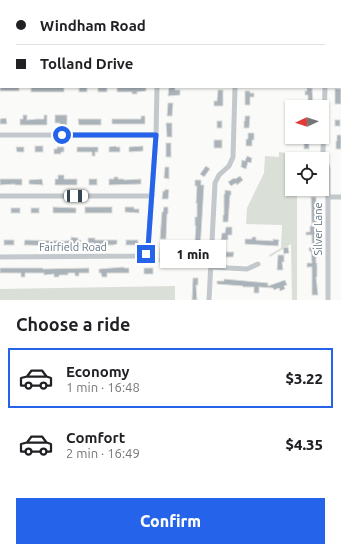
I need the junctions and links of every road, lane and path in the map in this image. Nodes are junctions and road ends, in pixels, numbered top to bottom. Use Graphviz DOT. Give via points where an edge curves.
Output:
graph roads {
  1 [pos="157,88"];
  2 [pos="235,88"];
  3 [pos="324,88"];
  4 [pos="0,135"];
  5 [pos="156,135"];
  6 [pos="0,196"];
  7 [pos="152,196"];
  8 [pos="328,197"];
  9 [pos="341,197"];
  10 [pos="0,257"];
  11 [pos="258,264"];
  12 [pos="210,267"];
  13 [pos="209,300"];
  14 [pos="328,300"];
  1 -- 5 [label="street"];
  2 -- 12 [label="street" via="233,157 215,183"];
  3 -- 8 [label="street, Silver Lane" via="324,152 328,169"];
  4 -- 5 [label="street"];
  5 -- 7 [label="street"];
  6 -- 7 [label="street"];
  7 -- 10 [label="street, Fairfield Road" via="146,254"];
  8 -- 9 [label="street"];
  8 -- 14 [label="street, Silver Lane"];
  11 -- 12 [label="street" via="247,269"];
  12 -- 13 [label="street"];
}
